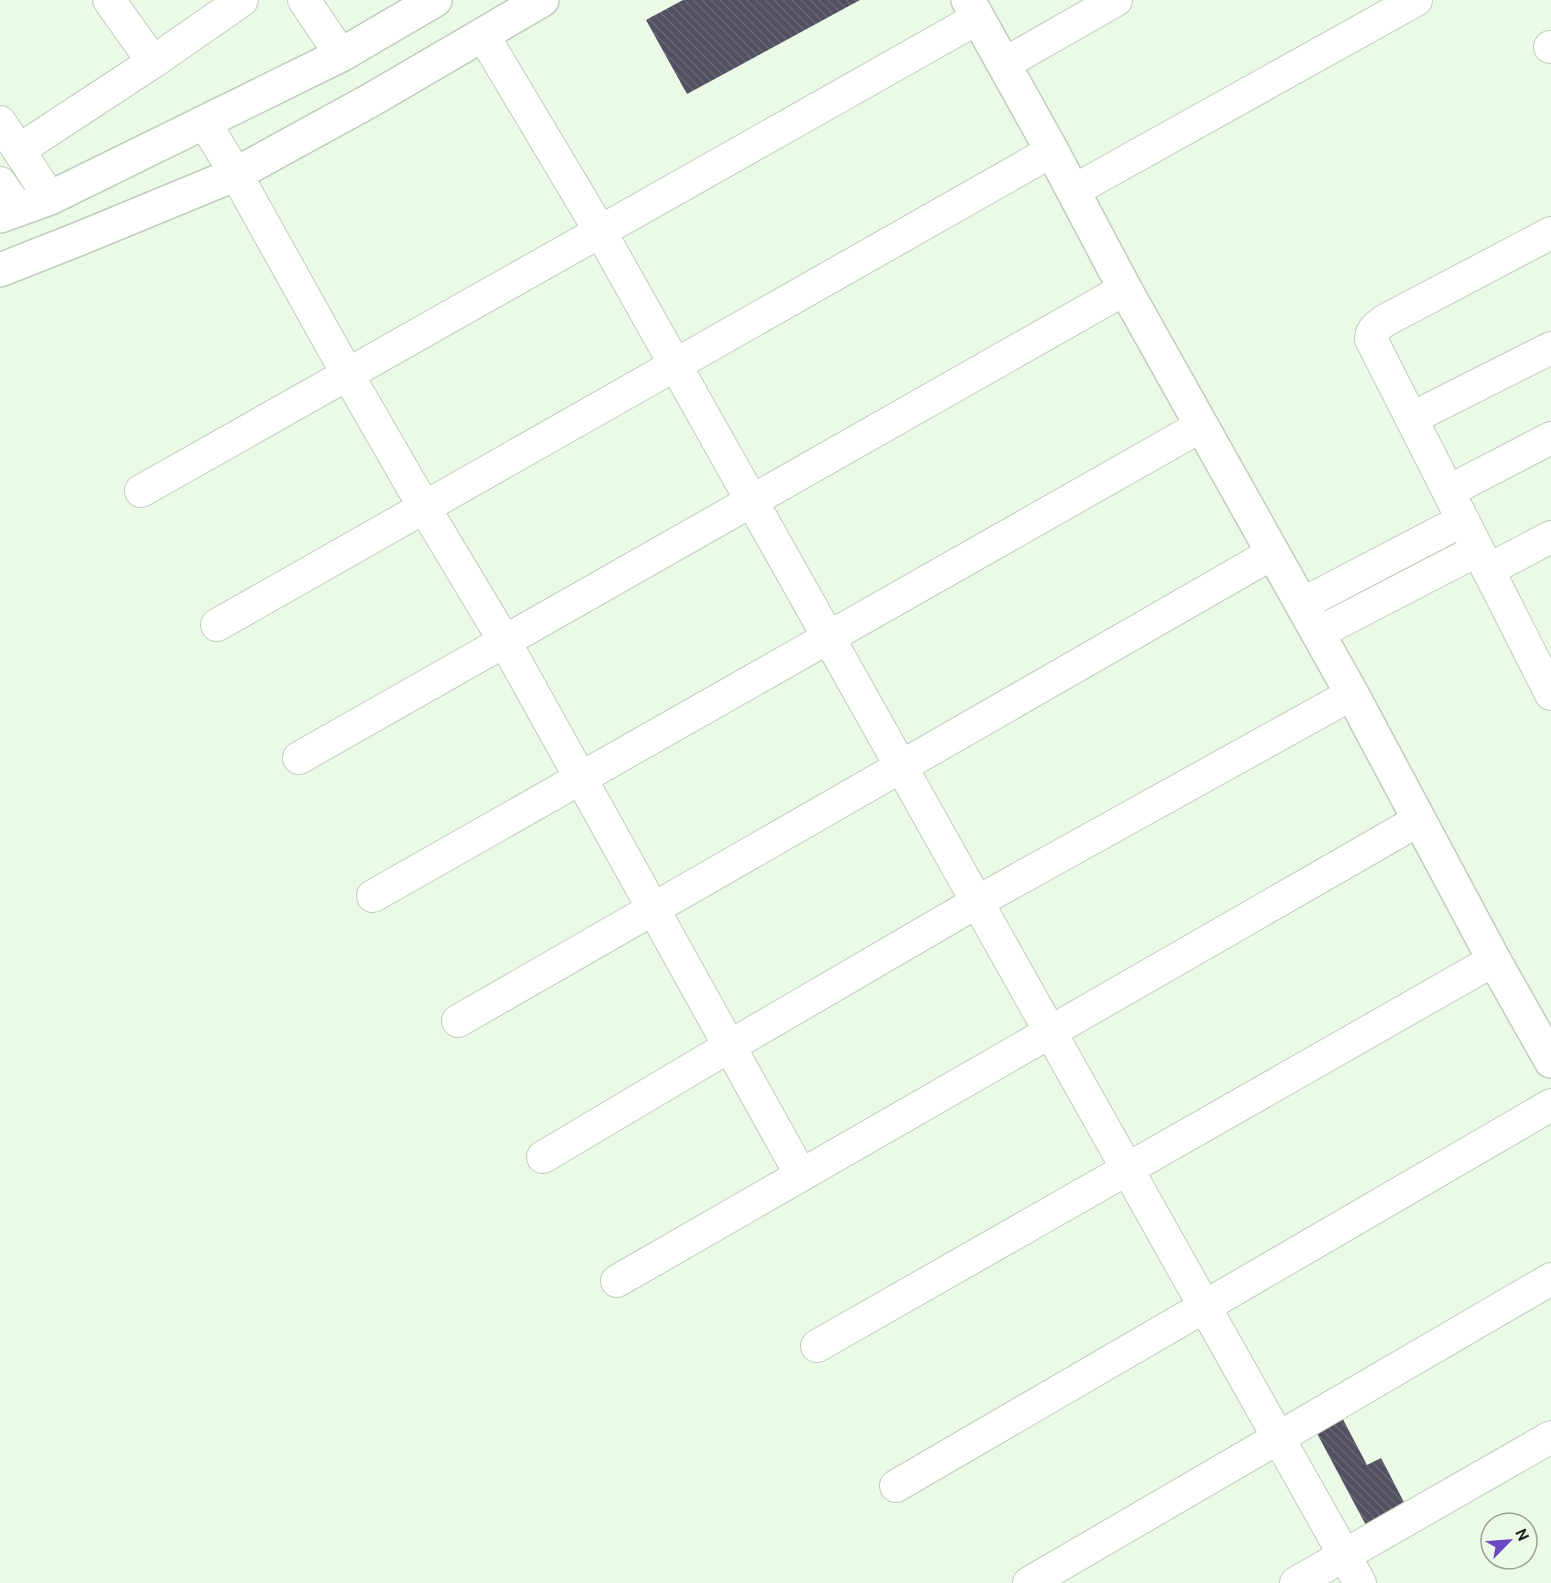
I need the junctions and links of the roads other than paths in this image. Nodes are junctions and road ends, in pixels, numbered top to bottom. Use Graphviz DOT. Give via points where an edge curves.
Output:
graph roads {
  1 [pos="109,0"];
  2 [pos="242,0"];
  3 [pos="304,0"];
  4 [pos="435,0"];
  5 [pos="542,0"];
  6 [pos="1116,0"];
  7 [pos="1416,0"];
  8 [pos="973,9"];
  9 [pos="483,35"];
  10 [pos="341,55"];
  11 [pos="153,62"];
  12 [pos="1004,64"];
  13 [pos="0,122"];
  14 [pos="204,122"];
  15 [pos="19,150"];
  16 [pos="1052,151"];
  17 [pos="236,174"];
  18 [pos="1073,190"];
  19 [pos="50,198"];
  20 [pos="6,203"];
  21 [pos="600,231"];
  22 [pos="1551,233"];
  23 [pos="0,270"];
  24 [pos="1125,289"];
  25 [pos="1551,348"];
  26 [pos="675,365"];
  27 [pos="348,375"];
  28 [pos="1412,418"];
  29 [pos="1202,426"];
  30 [pos="1551,438"];
  31 [pos="141,491"];
  32 [pos="1449,491"];
  33 [pos="752,502"];
  34 [pos="424,507"];
  35 [pos="1463,520"];
  36 [pos="1551,537"];
  37 [pos="1273,553"];
  38 [pos="1483,560"];
  39 [pos="1302,604"];
  40 [pos="217,625"];
  41 [pos="1318,633"];
  42 [pos="828,638"];
  43 [pos="505,642"];
  44 [pos="1539,642"];
  45 [pos="1352,694"];
  46 [pos="1551,694"];
  47 [pos="300,758"];
  48 [pos="902,767"];
  49 [pos="581,778"];
  50 [pos="1419,820"];
  51 [pos="373,896"];
  52 [pos="977,902"];
  53 [pos="654,909"];
  54 [pos="1494,960"];
  55 [pos="458,1021"];
  56 [pos="1050,1032"];
  57 [pos="730,1046"];
  58 [pos="1551,1061"];
  59 [pos="1551,1105"];
  60 [pos="543,1157"];
  61 [pos="1127,1169"];
  62 [pos="801,1175"];
  63 [pos="1551,1279"];
  64 [pos="617,1281"];
  65 [pos="1205,1307"];
  66 [pos="817,1346"];
  67 [pos="1551,1437"];
  68 [pos="1279,1438"];
  69 [pos="896,1486"];
  70 [pos="1345,1555"];
  71 [pos="1029,1583"];
  72 [pos="1296,1583"];
  73 [pos="1360,1583"];
  1 -- 11 [label="street"];
  2 -- 11 [label="street"];
  3 -- 10 [label="street"];
  4 -- 10 [label="street"];
  5 -- 9 [label="street"];
  6 -- 12 [label="street"];
  7 -- 18 [label="street"];
  8 -- 12 [label="street"];
  8 -- 21 [label="street"];
  9 -- 17 [label="street"];
  9 -- 21 [label="street"];
  10 -- 14 [label="street"];
  11 -- 15 [label="street"];
  12 -- 16 [label="street"];
  13 -- 15 [label="street"];
  14 -- 17 [label="street"];
  14 -- 19 [label="street"];
  15 -- 19 [label="street"];
  16 -- 18 [label="street"];
  16 -- 26 [label="street"];
  17 -- 23 [label="street"];
  17 -- 27 [label="street"];
  18 -- 24 [label="street"];
  19 -- 20 [label="street"];
  21 -- 26 [label="street"];
  21 -- 27 [label="street"];
  22 -- 28 [label="street" via="1373,330 1371,339"];
  24 -- 29 [label="street"];
  24 -- 33 [label="street"];
  25 -- 28 [label="street"];
  26 -- 33 [label="street"];
  26 -- 34 [label="street"];
  27 -- 31 [label="street"];
  27 -- 34 [label="street"];
  28 -- 32 [label="street"];
  29 -- 37 [label="street"];
  29 -- 42 [label="street"];
  30 -- 32 [label="street"];
  32 -- 35 [label="street"];
  33 -- 42 [label="street"];
  33 -- 43 [label="street"];
  34 -- 40 [label="street"];
  34 -- 43 [label="street"];
  35 -- 38 [label="street"];
  35 -- 39 [label="street"];
  36 -- 38 [label="street"];
  37 -- 39 [label="street"];
  37 -- 48 [label="street"];
  38 -- 41 [label="street"];
  38 -- 44 [label="street"];
  39 -- 41 [label="street"];
  41 -- 45 [label="street"];
  42 -- 48 [label="street"];
  42 -- 49 [label="street"];
  43 -- 47 [label="street"];
  43 -- 49 [label="street"];
  44 -- 46 [label="street"];
  45 -- 50 [label="street"];
  45 -- 52 [label="street"];
  48 -- 52 [label="street"];
  48 -- 53 [label="street"];
  49 -- 51 [label="street"];
  49 -- 53 [label="street"];
  50 -- 54 [label="street"];
  50 -- 56 [label="street"];
  52 -- 56 [label="street"];
  52 -- 57 [label="street"];
  53 -- 55 [label="street"];
  53 -- 57 [label="street"];
  54 -- 58 [label="street"];
  54 -- 61 [label="street"];
  56 -- 61 [label="street"];
  56 -- 62 [label="street"];
  57 -- 60 [label="street"];
  57 -- 62 [label="street"];
  59 -- 65 [label="street"];
  61 -- 65 [label="street"];
  61 -- 66 [label="street"];
  62 -- 64 [label="street"];
  63 -- 68 [label="street"];
  65 -- 68 [label="street"];
  65 -- 69 [label="street"];
  67 -- 70 [label="street"];
  68 -- 70 [label="street"];
  68 -- 71 [label="street"];
  70 -- 72 [label="street"];
  70 -- 73 [label="street"];
}
